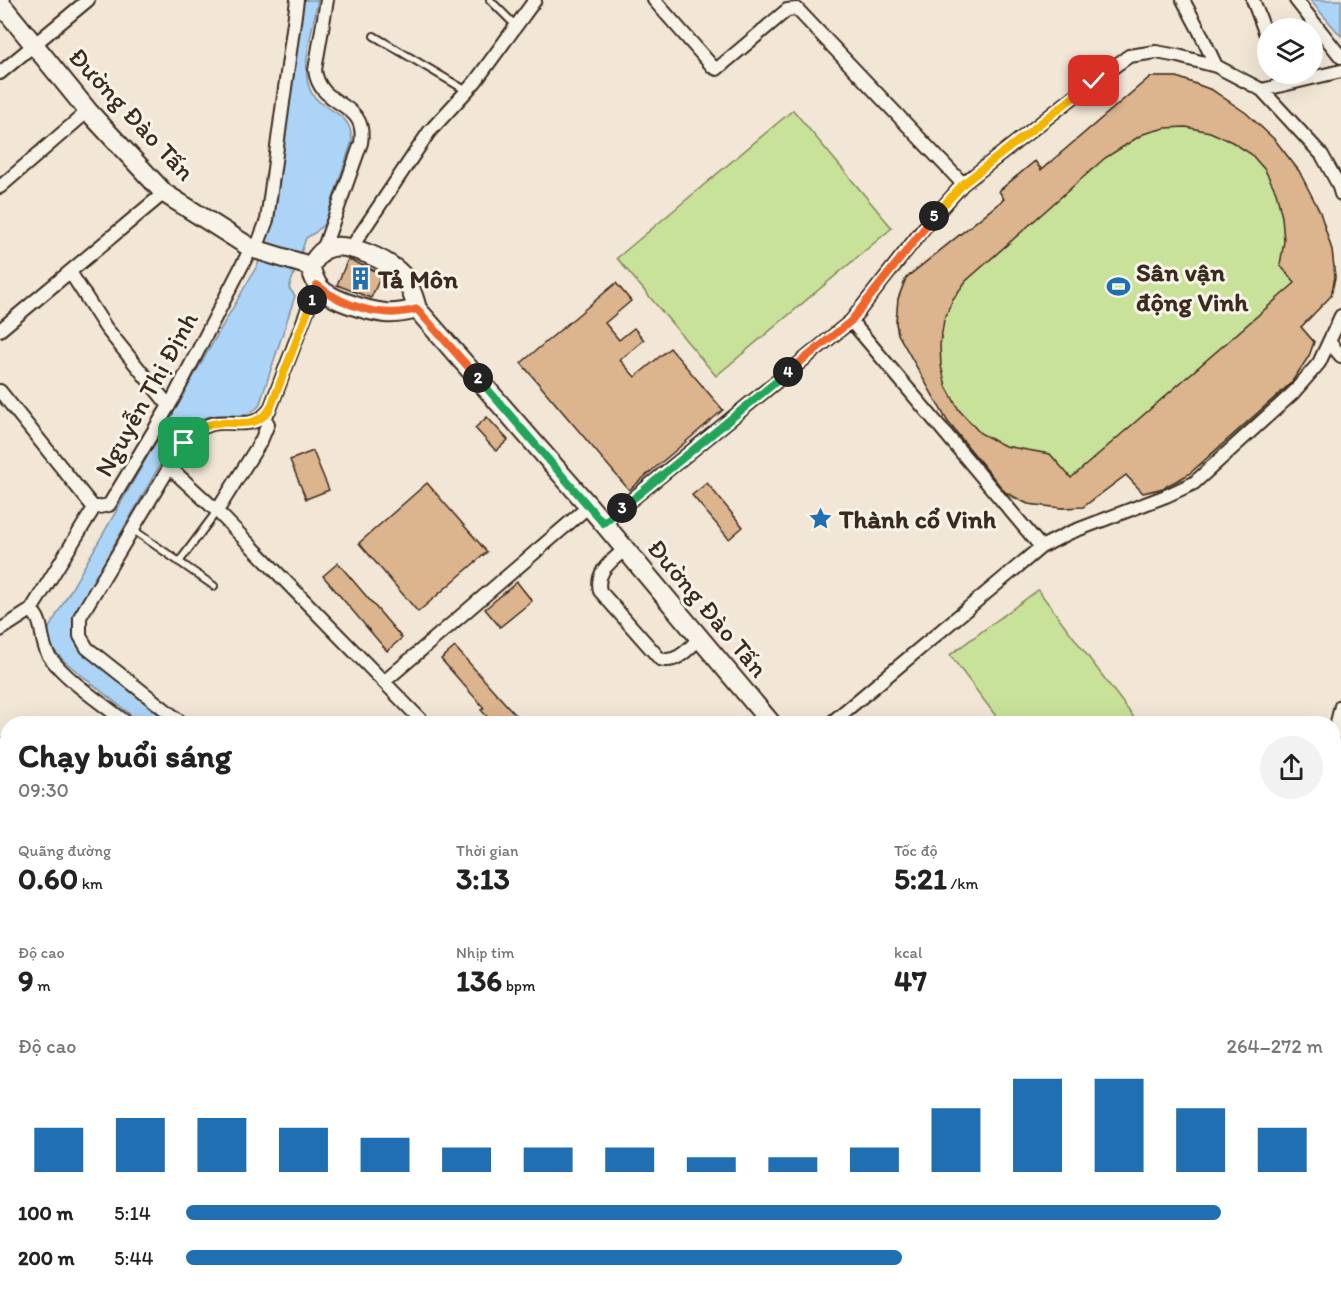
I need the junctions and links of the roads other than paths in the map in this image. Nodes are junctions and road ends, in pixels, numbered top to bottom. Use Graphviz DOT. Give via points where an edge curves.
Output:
graph roads {
  1 [pos="88,0"];
  2 [pos="297,0"];
  3 [pos="327,0"];
  4 [pos="490,0"];
  5 [pos="535,0"];
  6 [pos="654,0"];
  7 [pos="1183,0"];
  8 [pos="1253,0"];
  9 [pos="1296,0"];
  10 [pos="0,3"];
  11 [pos="793,4"];
  12 [pos="1260,18"];
  13 [pos="516,26"];
  14 [pos="374,36"];
  15 [pos="34,45"];
  16 [pos="1341,57"];
  17 [pos="1216,66"];
  18 [pos="1341,71"];
  19 [pos="0,73"];
  20 [pos="1323,73"];
  21 [pos="1272,84"];
  22 [pos="1262,90"];
  23 [pos="467,91"];
  24 [pos="88,111"];
  25 [pos="963,184"];
  26 [pos="1340,185"];
  27 [pos="0,187"];
  28 [pos="164,193"];
  29 [pos="351,248"];
  30 [pos="256,249"];
  31 [pos="323,250"];
  32 [pos="306,265"];
  33 [pos="70,272"];
  34 [pos="317,285"];
  35 [pos="417,309"];
  36 [pos="1341,316"];
  37 [pos="851,321"];
  38 [pos="0,330"];
  39 [pos="1330,343"];
  40 [pos="1341,356"];
  41 [pos="0,391"];
  42 [pos="169,406"];
  43 [pos="264,417"];
  44 [pos="168,466"];
  45 [pos="589,506"];
  46 [pos="94,508"];
  47 [pos="217,511"];
  48 [pos="603,523"];
  49 [pos="132,529"];
  50 [pos="1041,547"];
  51 [pos="626,549"];
  52 [pos="179,562"];
  53 [pos="214,586"];
  54 [pos="31,610"];
  55 [pos="0,630"];
  56 [pos="700,638"];
  57 [pos="385,681"];
  58 [pos="118,716"];
  59 [pos="173,716"];
  60 [pos="418,716"];
  61 [pos="765,716"];
  62 [pos="839,716"];
  1 -- 15 [label="street"];
  2 -- 30 [label="street, Nguyễn Thị Định" via="267,220"];
  3 -- 31 [label="street" via="316,79 326,95 355,114 362,134"];
  4 -- 13 [label="lane"];
  5 -- 13 [label="street"];
  6 -- 11 [label="street" via="717,69"];
  7 -- 17 [label="street"];
  8 -- 12 [label="street"];
  9 -- 16 [label="street"];
  10 -- 15 [label="street, Đường Đào Tấn"];
  11 -- 25 [label="street"];
  13 -- 23 [label="street"];
  14 -- 23 [label="lane"];
  15 -- 19 [label="street"];
  15 -- 24 [label="street, Đường Đào Tấn"];
  17 -- 22 [label="street"];
  17 -- 25 [label="street" via="1156,52 1129,56"];
  18 -- 20 [label="street"];
  21 -- 22 [label="street"];
  22 -- 26 [label="street" via="1322,155"];
  23 -- 29 [label="street" via="429,132"];
  24 -- 27 [label="street"];
  24 -- 28 [label="street, Đường Đào Tấn"];
  25 -- 37 [label="street"];
  28 -- 30 [label="street, Đường Đào Tấn"];
  28 -- 33 [label="street"];
  29 -- 31 [label="street, Đường Đào Tấn" via="337,245"];
  29 -- 35 [label="street, Đường Đào Tấn" via="390,264 403,276"];
  30 -- 32 [label="street, Đường Đào Tấn"];
  30 -- 42 [label="street, Nguyễn Thị Định"];
  31 -- 32 [label="street"];
  32 -- 34 [label="street"];
  33 -- 38 [label="street"];
  33 -- 42 [label="street" via="106,328"];
  34 -- 35 [label="street" via="330,296 367,309 384,313"];
  34 -- 43 [label="street"];
  35 -- 45 [label="street, Đường Đào Tấn"];
  36 -- 39 [label="street"];
  37 -- 48 [label="street"];
  37 -- 50 [label="street"];
  39 -- 40 [label="street"];
  39 -- 50 [label="street" via="1319,363 1293,393 1194,483"];
  41 -- 46 [label="street"];
  42 -- 46 [label="street, Nguyễn Thị Định" via="109,505"];
  43 -- 44 [label="street" via="248,423 202,428 192,434"];
  43 -- 47 [label="street" via="268,424 261,441"];
  44 -- 47 [label="street"];
  44 -- 49 [label="street"];
  45 -- 48 [label="street, Đường Đào Tấn"];
  45 -- 57 [label="street"];
  46 -- 54 [label="street, Nguyễn Thị Định"];
  47 -- 52 [label="lane"];
  47 -- 57 [label="street"];
  48 -- 51 [label="street, Đường Đào Tấn"];
  49 -- 52 [label="lane"];
  49 -- 59 [label="street" via="80,617 80,636 87,648"];
  50 -- 62 [label="street"];
  51 -- 56 [label="street, Đường Đào Tấn"];
  51 -- 56 [label="street" via="602,570 600,591 660,659 676,659"];
  52 -- 53 [label="lane"];
  54 -- 55 [label="street, Nguyễn Thị Định"];
  54 -- 58 [label="street" via="39,619 44,647 54,663"];
  56 -- 61 [label="street, Đường Đào Tấn"];
  57 -- 60 [label="street"];
}
